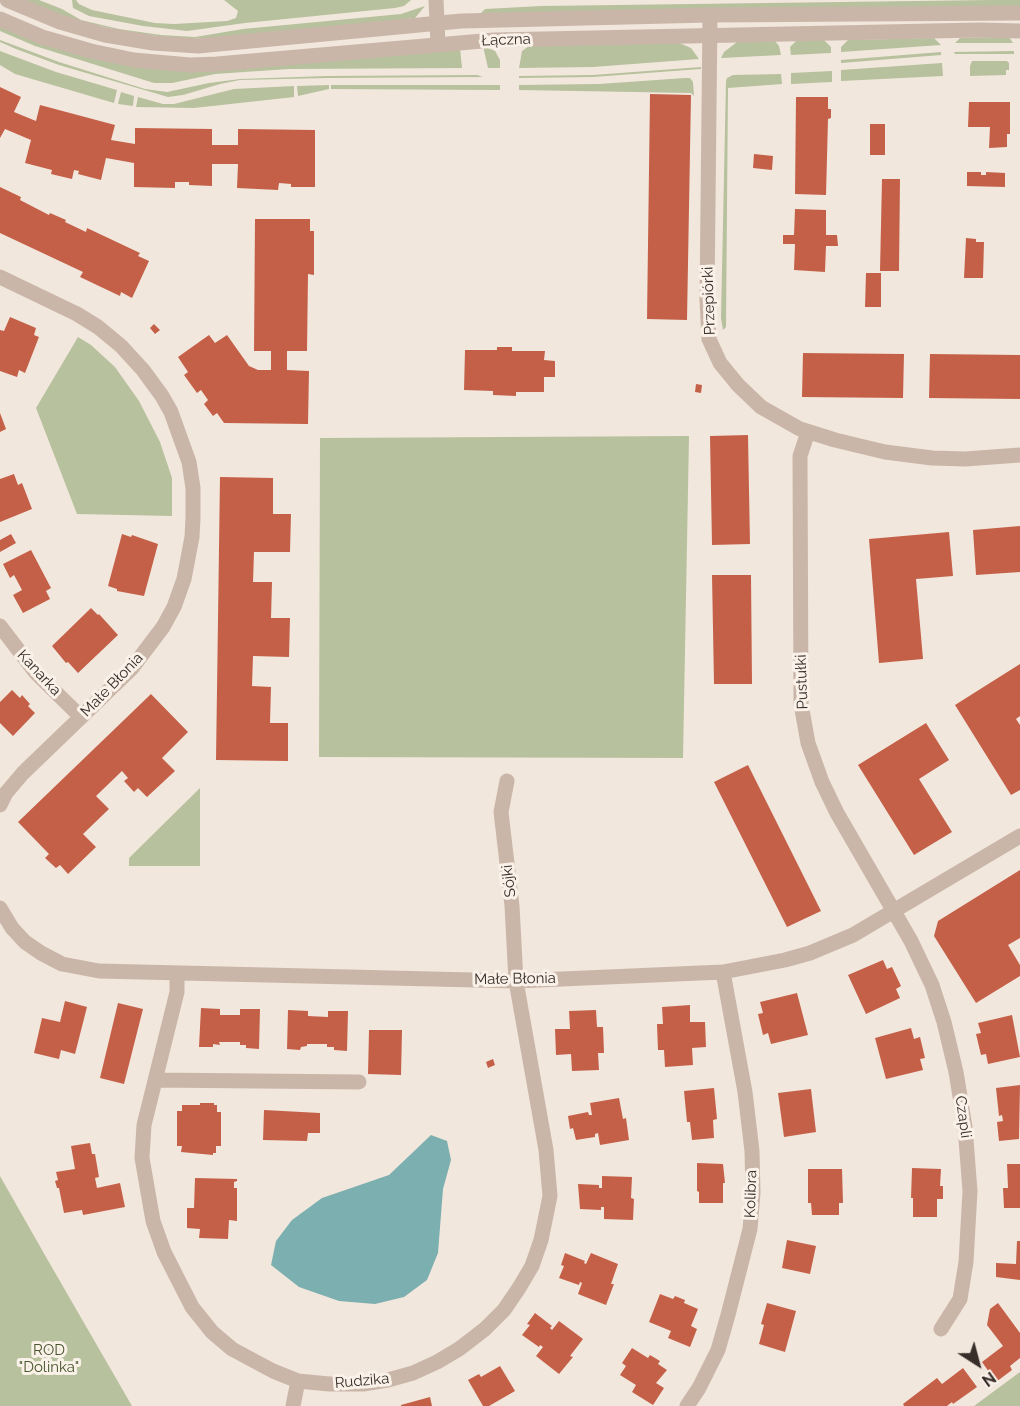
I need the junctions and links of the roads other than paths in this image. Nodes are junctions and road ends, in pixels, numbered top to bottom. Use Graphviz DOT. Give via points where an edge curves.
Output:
graph roads {
  1 [pos="7,0"];
  2 [pos="436,0"];
  3 [pos="1020,13"];
  4 [pos="710,15"];
  5 [pos="0,19"];
  6 [pos="437,23"];
  7 [pos="1020,31"];
  8 [pos="710,36"];
  9 [pos="438,44"];
  10 [pos="0,277"];
  11 [pos="808,432"];
  12 [pos="1020,455"];
  13 [pos="0,626"];
  14 [pos="81,717"];
  15 [pos="507,782"];
  16 [pos="0,805"];
  17 [pos="1020,836"];
  18 [pos="0,908"];
  19 [pos="894,911"];
  20 [pos="723,972"];
  21 [pos="177,973"];
  22 [pos="516,981"];
  23 [pos="155,1080"];
  24 [pos="359,1082"];
  25 [pos="941,1329"];
  26 [pos="298,1381"];
  27 [pos="293,1406"];
  28 [pos="687,1406"];
  1 -- 6 [label="street, Łączna" via="105,35 185,45"];
  2 -- 6 [label="street"];
  3 -- 4 [label="street, Łączna"];
  4 -- 6 [label="street, Łączna"];
  4 -- 8 [label="street, Przepiórki"];
  5 -- 9 [label="street, Łączna" via="42,37 91,51 190,65"];
  6 -- 9 [label="street"];
  7 -- 8 [label="street, Łączna"];
  8 -- 9 [label="street, Łączna"];
  8 -- 11 [label="street, Przepiórki" via="707,300 711,345 725,369 754,401"];
  10 -- 14 [label="street, Małe Błonia" via="77,314 121,346 162,396 189,462 192,537 174,607 141,657"];
  11 -- 12 [label="street, Przepiórki" via="912,456 965,459"];
  11 -- 19 [label="street, Pustułki" via="800,456 801,704 808,743 837,813"];
  13 -- 14 [label="street, Kanarka" via="36,673"];
  14 -- 16 [label="street, Małe Błonia" via="23,773"];
  15 -- 22 [label="street, Sójki" via="501,812"];
  17 -- 19 [label="street, Małe Błonia"];
  18 -- 21 [label="street, Małe Błonia" via="25,942 62,964 99,971"];
  19 -- 20 [label="street, Małe Błonia" via="853,935 810,953"];
  19 -- 25 [label="street, Czapli" via="932,985 956,1072 965,1127 970,1191 966,1262 960,1299"];
  20 -- 22 [label="street, Małe Błonia"];
  20 -- 28 [label="street, Kolibra" via="745,1092 753,1151 753,1193 750,1229 720,1341"];
  21 -- 22 [label="street, Małe Błonia"];
  21 -- 23 [label="street, Rudzika" via="177,992"];
  22 -- 26 [label="street, Rudzika" via="546,1150 550,1196 532,1266 504,1310 485,1329 437,1362 413,1373 363,1384"];
  23 -- 24 [label="street"];
  23 -- 26 [label="street, Rudzika" via="144,1125 142,1158 153,1221 164,1252 192,1307 212,1332 251,1360"];
  26 -- 27 [label="street"];
}
